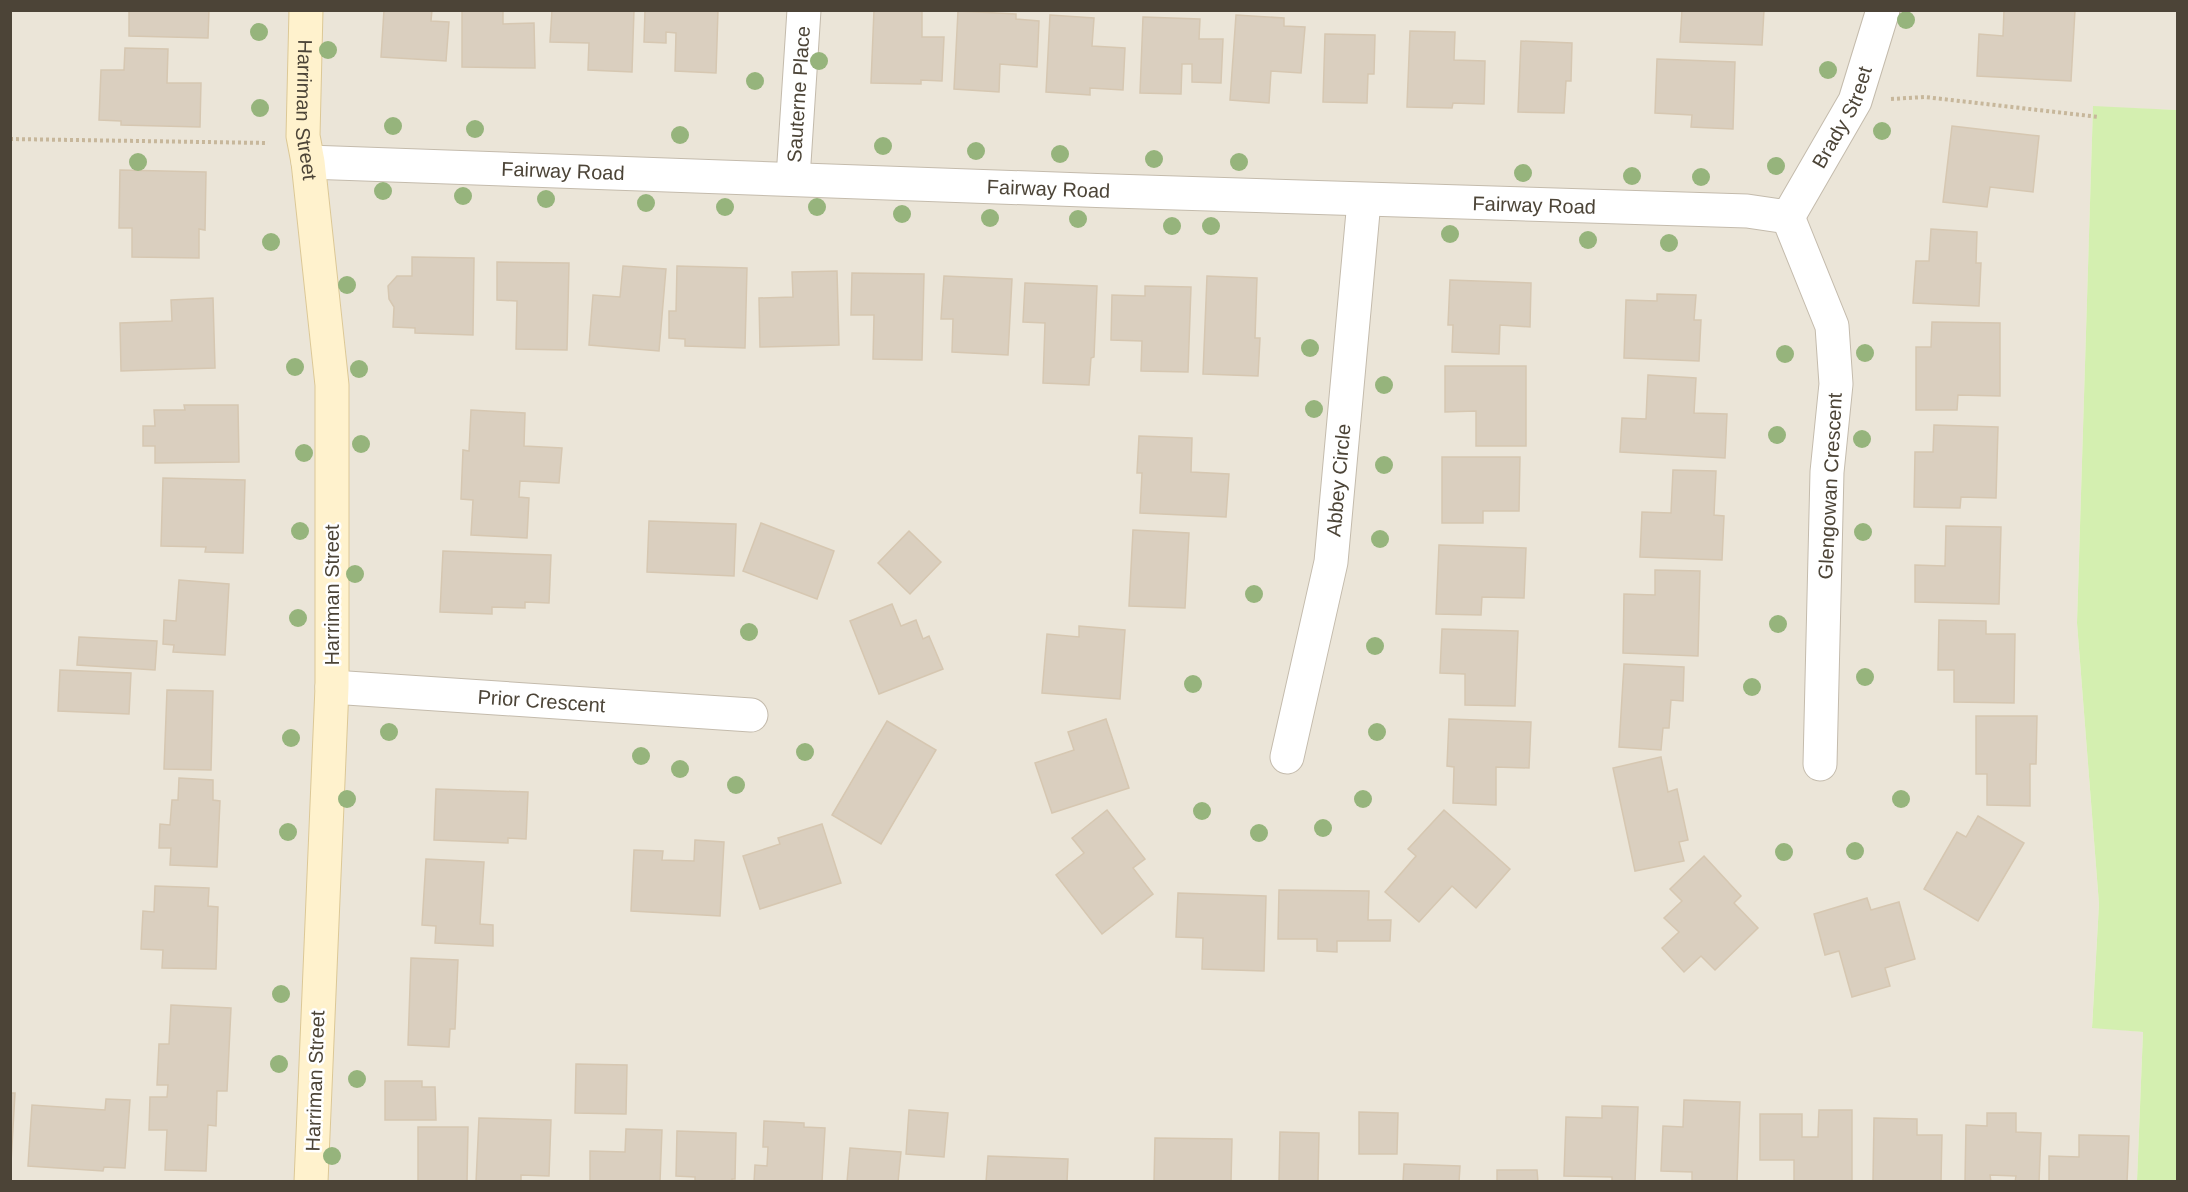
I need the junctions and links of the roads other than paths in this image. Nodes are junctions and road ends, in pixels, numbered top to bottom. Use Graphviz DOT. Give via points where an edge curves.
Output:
graph roads {
  1 [pos="306,10"];
  2 [pos="804,10"];
  3 [pos="1883,10"];
  4 [pos="305,149"];
  5 [pos="794,178"];
  6 [pos="1364,201"];
  7 [pos="1788,217"];
  8 [pos="332,687"];
  9 [pos="751,715"];
  10 [pos="1287,757"];
  11 [pos="1820,764"];
  12 [pos="311,1182"];
  1 -- 4 [label="street, Harriman Street"];
  2 -- 5 [label="street, Sauterne Place"];
  3 -- 7 [label="street, Brady Street" via="1854,101"];
  4 -- 5 [label="street, Fairway Road"];
  4 -- 8 [label="street, Harriman Street" via="332,385"];
  5 -- 6 [label="street, Fairway Road"];
  6 -- 7 [label="street, Fairway Road" via="1747,211"];
  6 -- 10 [label="street, Abbey Circle" via="1331,562"];
  7 -- 11 [label="street, Glengowan Crescent" via="1832,326 1836,384 1827,472"];
  8 -- 9 [label="street, Prior Crescent"];
  8 -- 12 [label="street, Harriman Street"];
}
